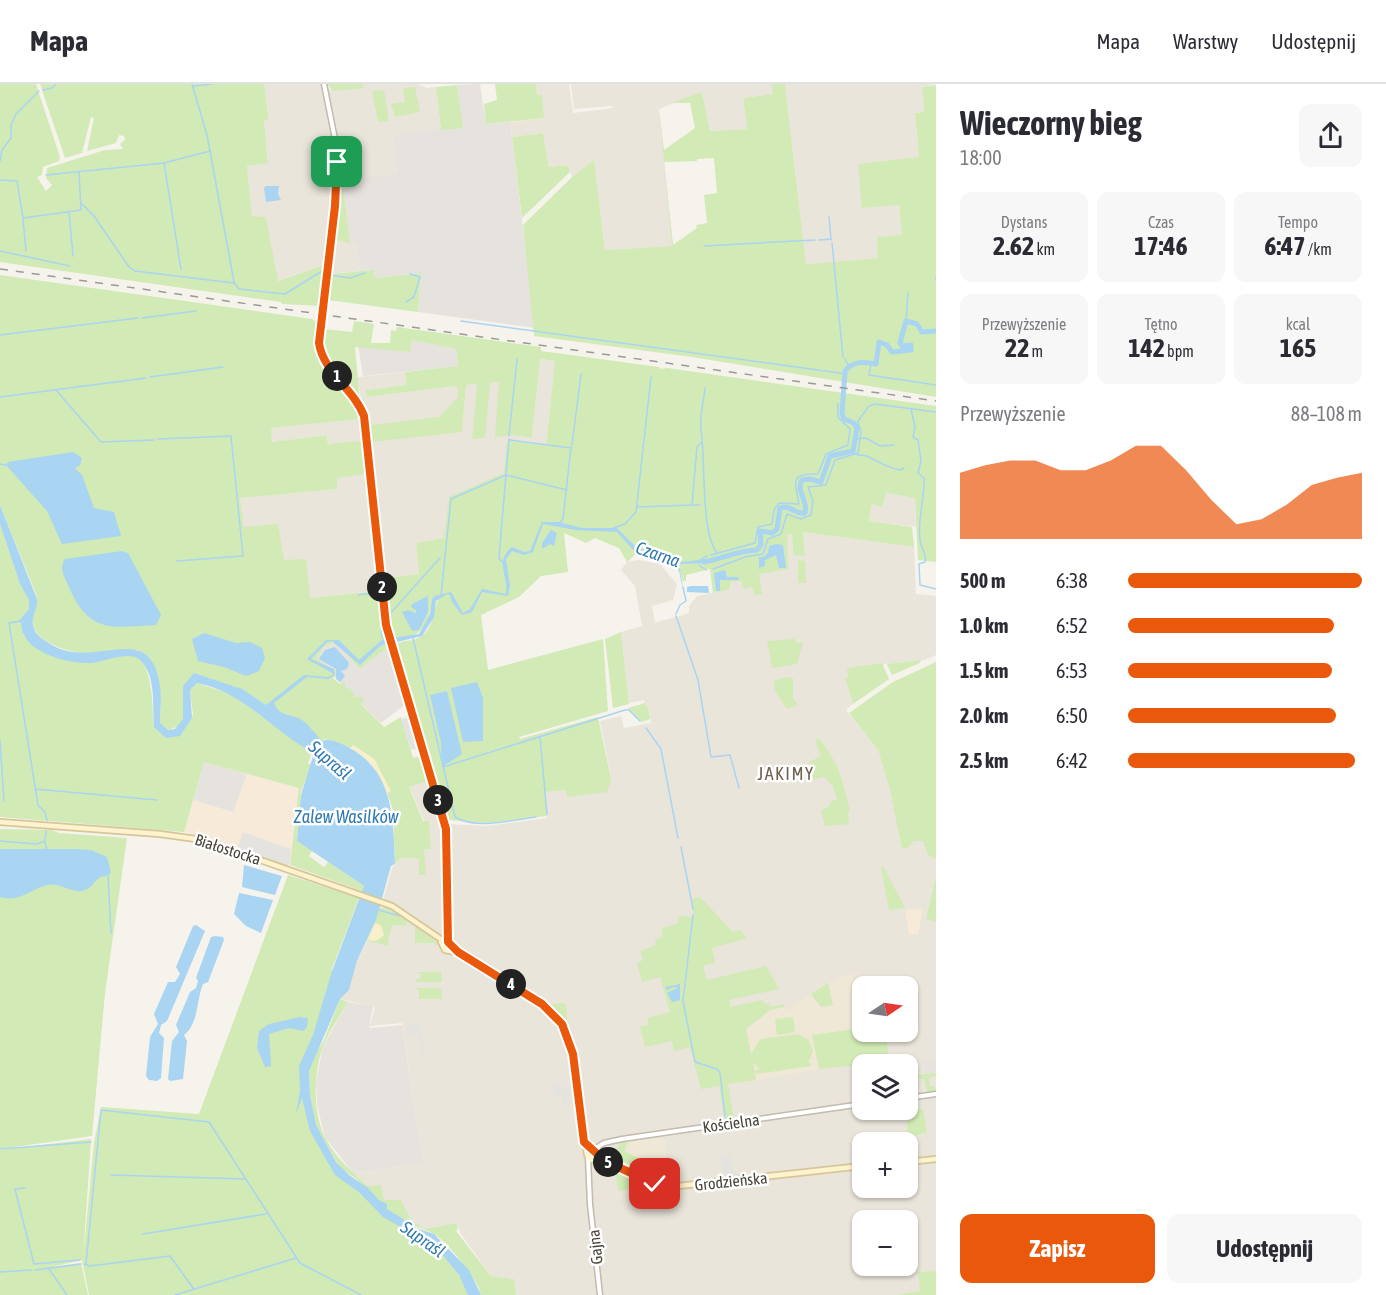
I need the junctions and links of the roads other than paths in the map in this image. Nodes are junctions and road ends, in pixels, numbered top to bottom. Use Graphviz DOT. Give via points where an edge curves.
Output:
graph roads {
  1 [pos="324,84"];
  2 [pos="0,822"];
  3 [pos="445,943"];
  4 [pos="936,1094"];
  5 [pos="918,1097"];
  6 [pos="852,1105"];
  7 [pos="593,1154"];
  8 [pos="936,1159"];
  9 [pos="918,1161"];
  10 [pos="852,1167"];
  11 [pos="600,1295"];
  1 -- 3 [label="street" via="336,144 336,195 319,343 324,359 364,416 389,637 446,824"];
  2 -- 3 [label="main road, Białostocka" via="193,837 382,902 403,911"];
  3 -- 7 [label="main road, Białostocka" via="542,1004 562,1024 573,1054 585,1144"];
  4 -- 5 [label="street"];
  6 -- 7 [label="street, Kościelna" via="601,1144"];
  7 -- 10 [label="main road, Grodzieńska" via="650,1183 673,1187"];
  7 -- 11 [label="street, Gajna" via="587,1166"];
  8 -- 9 [label="main road"];
}
